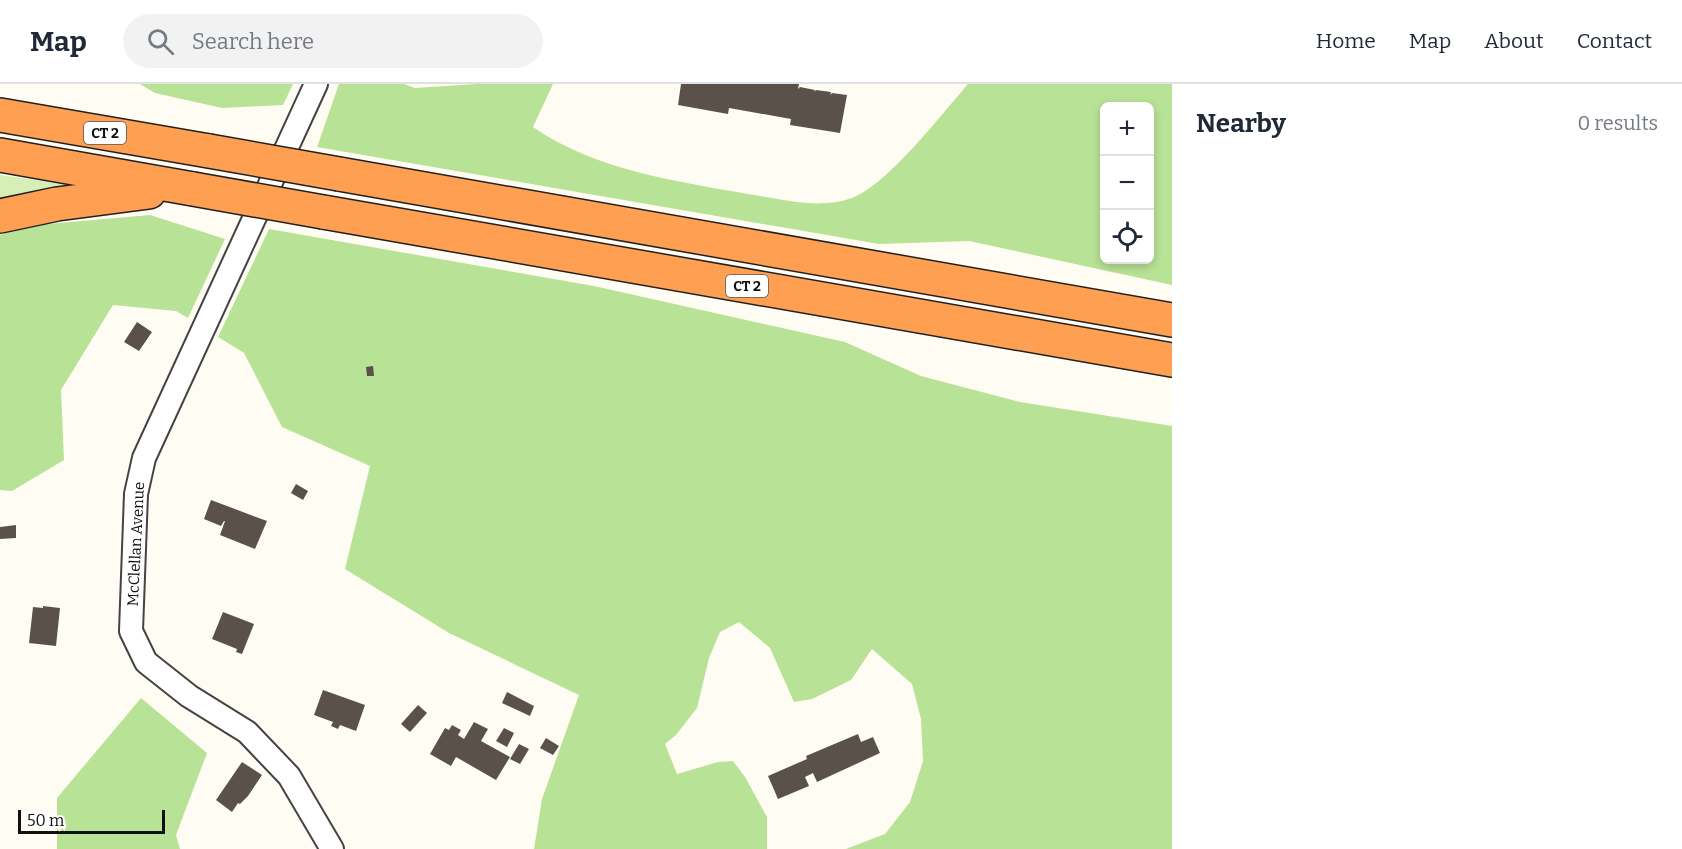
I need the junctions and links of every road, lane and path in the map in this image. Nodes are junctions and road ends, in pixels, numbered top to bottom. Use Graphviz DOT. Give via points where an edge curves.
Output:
graph roads {
  1 [pos="316,84"];
  2 [pos="0,115"];
  3 [pos="0,155"];
  4 [pos="190,188"];
  5 [pos="0,216"];
  6 [pos="1172,320"];
  7 [pos="1172,360"];
  8 [pos="332,849"];
  1 -- 8 [label="street, McClellan Avenue" via="144,458 136,494 131,631 146,662 189,696 247,732 289,776"];
  2 -- 6 [label="highway, CT 2, bridge"];
  3 -- 4 [label="highway, CT 2"];
  4 -- 5 [label="highway" via="85,200"];
  4 -- 7 [label="highway, CT 2, bridge"];
}
